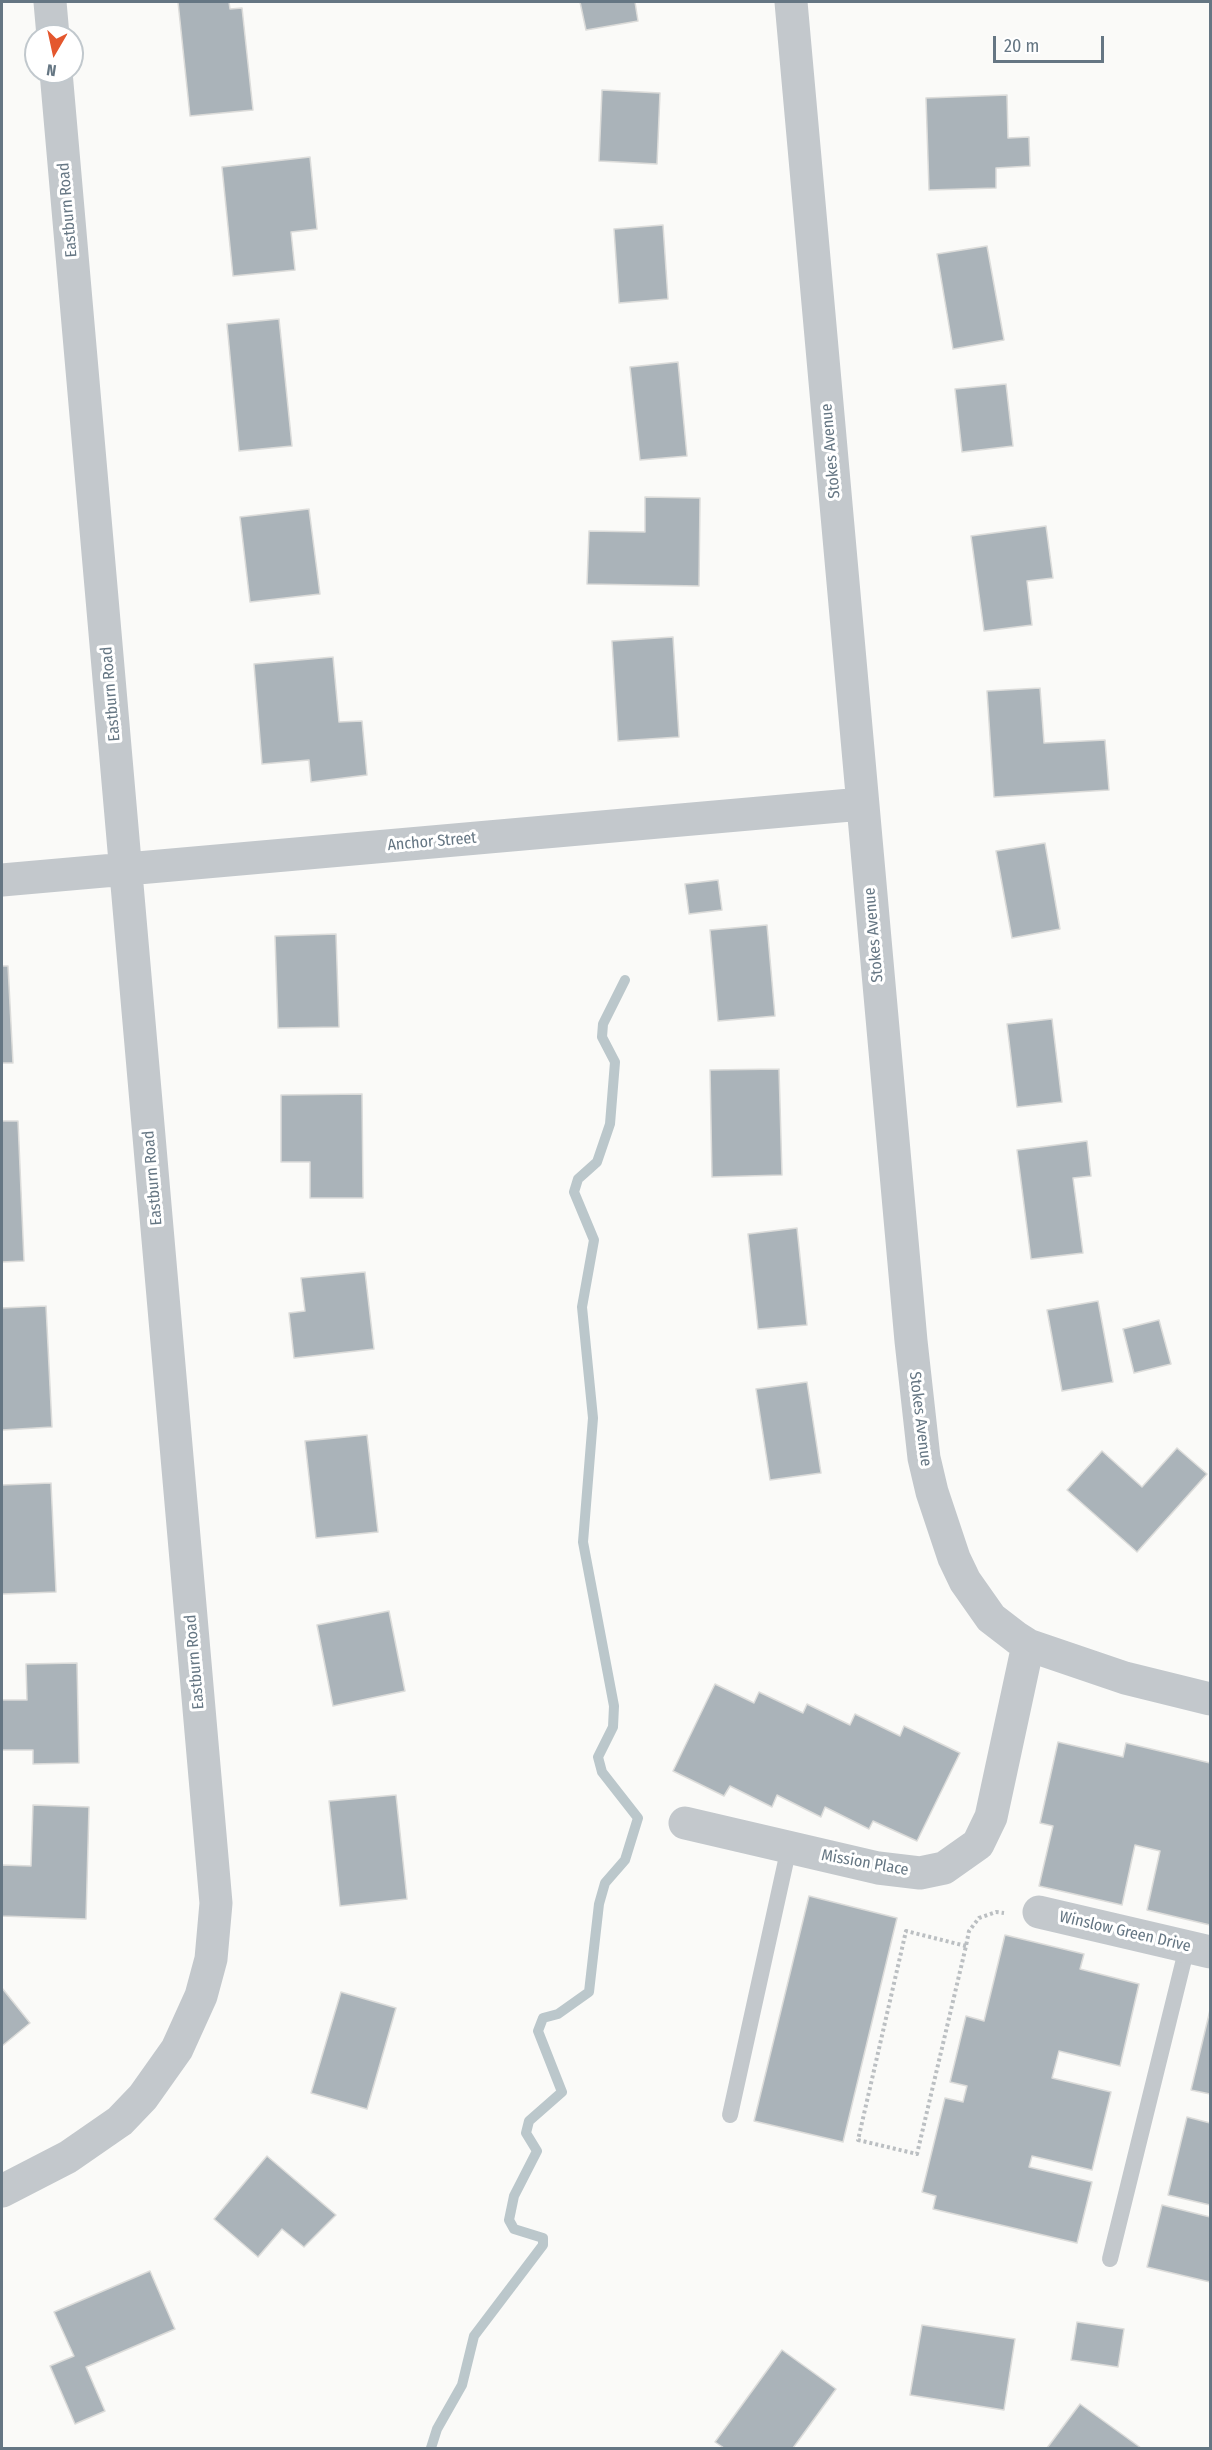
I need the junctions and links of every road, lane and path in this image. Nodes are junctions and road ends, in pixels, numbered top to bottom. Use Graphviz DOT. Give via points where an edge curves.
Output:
graph roads {
  1 [pos="50,2"];
  2 [pos="791,2"];
  3 [pos="52,24"];
  4 [pos="57,84"];
  5 [pos="862,804"];
  6 [pos="126,869"];
  7 [pos="2,880"];
  8 [pos="1028,1645"];
  9 [pos="1210,1699"];
  10 [pos="685,1823"];
  11 [pos="789,1847"];
  12 [pos="1027,1913"];
  13 [pos="966,1946"];
  14 [pos="1199,1949"];
  15 [pos="730,2115"];
  16 [pos="2,2191"];
  17 [pos="1110,2259"];
  1 -- 3 [label="street"];
  2 -- 5 [label="street, Stokes Avenue"];
  4 -- 6 [label="street, Eastburn Road"];
  5 -- 6 [label="street, Anchor Street"];
  5 -- 8 [label="street, Stokes Avenue" via="924,1458 954,1558 965,1581 991,1618"];
  6 -- 7 [label="street, Anchor Street"];
  6 -- 16 [label="street, Eastburn Road" via="216,1903 215,1931 201,1996 177,2049 143,2097 120,2121 68,2157"];
  8 -- 9 [label="street, Stokes Avenue" via="1125,1678"];
  8 -- 11 [label="street, Mission Place" via="991,1817 978,1844 944,1868 920,1873 878,1868"];
  10 -- 11 [label="street, Mission Place"];
  11 -- 15 [label="lane"];
  12 -- 13 [label="path" via="996,1912 979,1918 969,1931"];
  12 -- 14 [label="street, Winslow Green Drive"];
  13 -- 13 [label="path" via="917,2154 858,2140 906,1931"];
  14 -- 17 [label="lane"];
}
